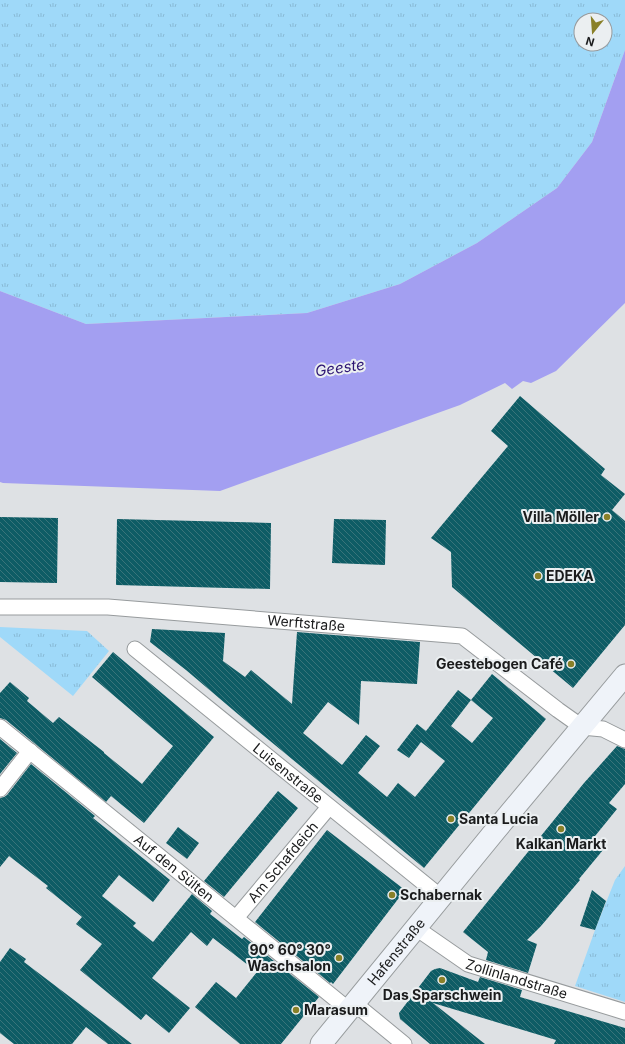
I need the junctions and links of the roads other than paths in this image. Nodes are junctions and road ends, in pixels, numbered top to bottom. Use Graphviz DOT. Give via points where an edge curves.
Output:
graph roads {
  1 [pos="0,607"];
  2 [pos="135,649"];
  3 [pos="625,675"];
  4 [pos="0,727"];
  5 [pos="582,727"];
  6 [pos="625,740"];
  7 [pos="30,751"];
  8 [pos="0,789"];
  9 [pos="329,807"];
  10 [pos="441,897"];
  11 [pos="236,918"];
  12 [pos="416,928"];
  13 [pos="352,1007"];
  14 [pos="625,1012"];
  15 [pos="321,1044"];
  16 [pos="404,1044"];
  1 -- 5 [label="street, Werftstraße" via="108,607 462,636"];
  2 -- 9 [label="street, Luisenstraße"];
  3 -- 5 [label="main road, Hafenstraße"];
  4 -- 7 [label="street, Auf den Sülten"];
  5 -- 6 [label="street" via="603,729"];
  5 -- 10 [label="main road, Hafenstraße"];
  7 -- 8 [label="street"];
  7 -- 11 [label="street, Auf den Sülten"];
  9 -- 10 [label="street, Luisenstraße"];
  9 -- 11 [label="street, Am Schafdeich"];
  10 -- 12 [label="main road, Hafenstraße"];
  11 -- 13 [label="street, Auf den Sülten"];
  12 -- 13 [label="main road, Hafenstraße"];
  12 -- 14 [label="street, Zollinlandstraße" via="468,964"];
  13 -- 15 [label="main road, Hafenstraße"];
  13 -- 16 [label="street, Auf den Sülten"];
}
